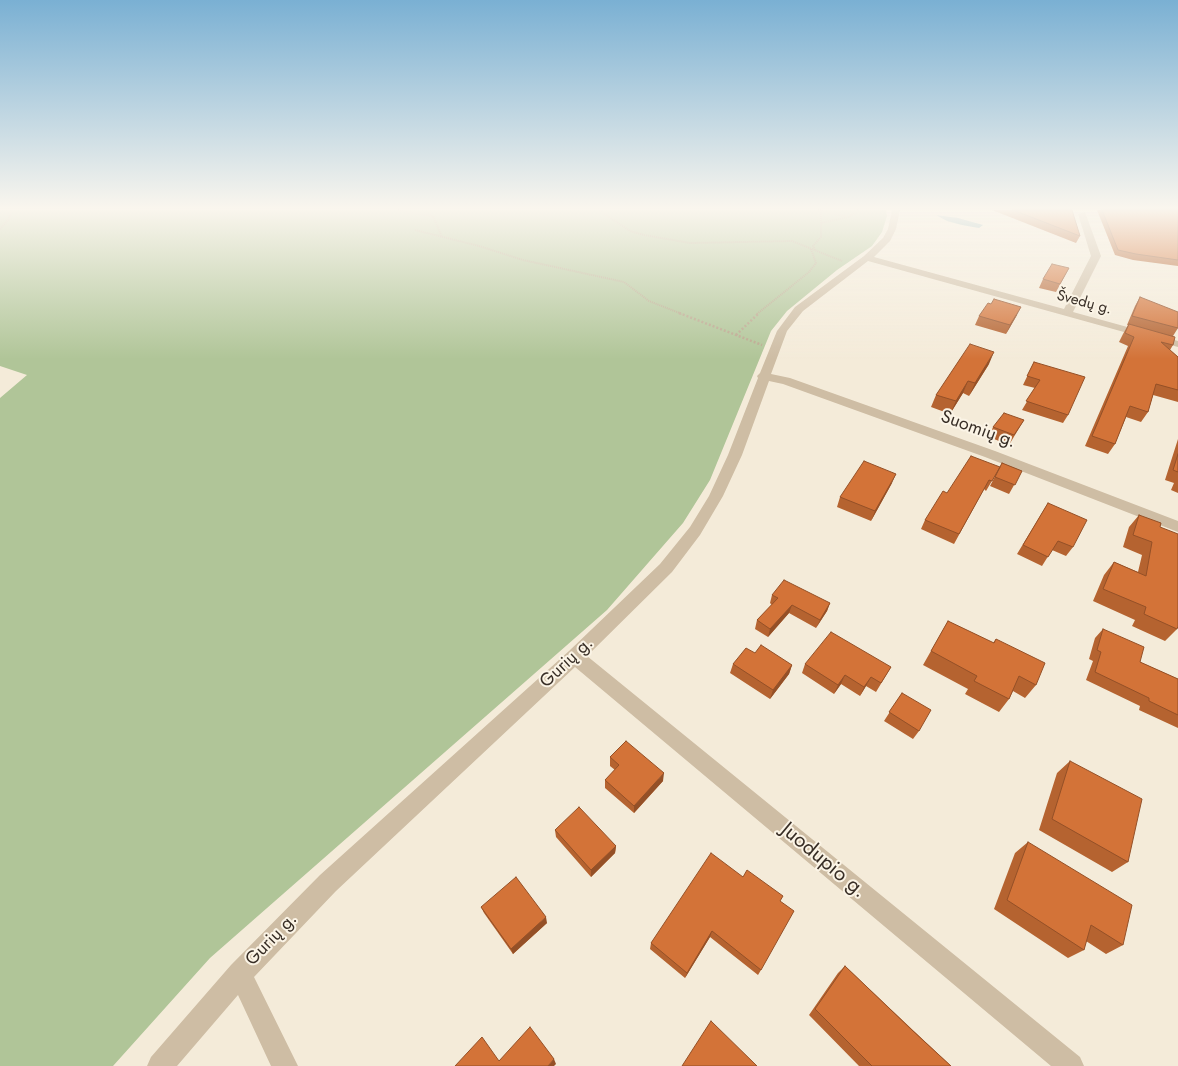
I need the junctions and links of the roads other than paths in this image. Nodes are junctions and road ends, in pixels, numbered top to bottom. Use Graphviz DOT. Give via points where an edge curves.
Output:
graph roads {
  1 [pos="864,260"];
  2 [pos="873,260"];
  3 [pos="1094,260"];
  4 [pos="1067,314"];
  5 [pos="1178,344"];
  6 [pos="763,376"];
  7 [pos="1178,527"];
  8 [pos="575,656"];
  9 [pos="240,974"];
  10 [pos="160,1066"];
  11 [pos="285,1066"];
  12 [pos="1071,1066"];
  1 -- 6 [label="street, Gurių g." via="799,309 782,331"];
  2 -- 4 [label="street, Švedų g."];
  3 -- 4 [label="street"];
  4 -- 5 [label="street, Švedų g."];
  6 -- 7 [label="street, Suomių g." via="786,381 990,454"];
  6 -- 8 [label="street, Gurių g." via="735,455 695,531 666,568"];
  8 -- 9 [label="street, Gurių g." via="328,883"];
  8 -- 12 [label="street, Juodupio g."];
  9 -- 10 [label="street, Gurių g."];
  9 -- 11 [label="street"];
}
